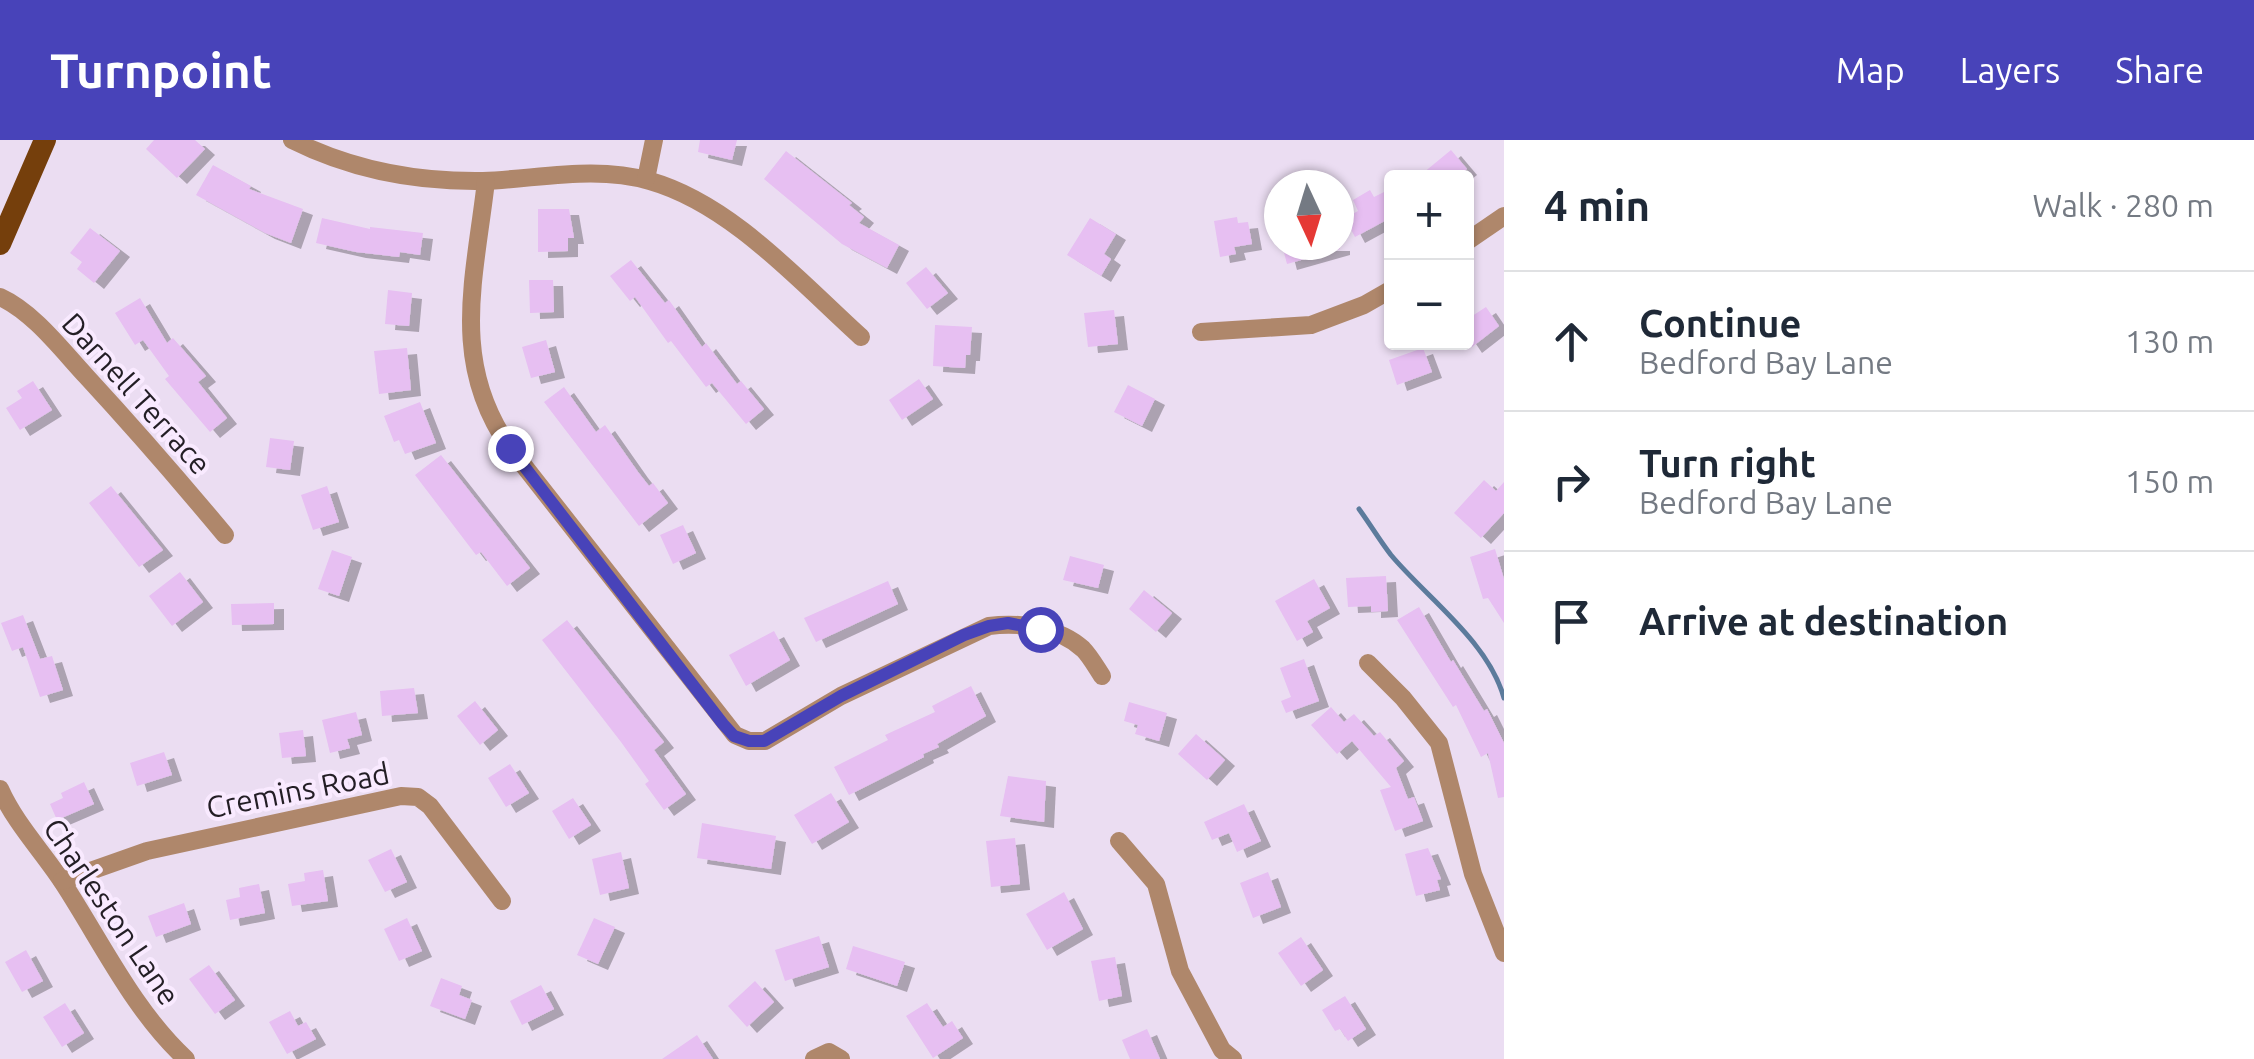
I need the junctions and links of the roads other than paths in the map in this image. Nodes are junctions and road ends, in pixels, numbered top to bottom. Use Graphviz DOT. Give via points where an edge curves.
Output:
graph roads {
  1 [pos="45,140"];
  2 [pos="292,140"];
  3 [pos="654,140"];
  4 [pos="326,148"];
  5 [pos="646,179"];
  6 [pos="486,181"];
  7 [pos="1504,216"];
  8 [pos="1474,237"];
  9 [pos="0,244"];
  10 [pos="1384,294"];
  11 [pos="0,296"];
  12 [pos="1201,332"];
  13 [pos="862,337"];
  14 [pos="225,535"];
  15 [pos="1368,663"];
  16 [pos="1102,676"];
  17 [pos="0,788"];
  18 [pos="1119,841"];
  19 [pos="62,881"];
  20 [pos="502,901"];
  21 [pos="1504,953"];
  22 [pos="186,1059"];
  23 [pos="814,1059"];
  24 [pos="841,1059"];
  25 [pos="1233,1059"];
  1 -- 9 [label="main road"];
  2 -- 4 [label="street"];
  3 -- 5 [label="street"];
  4 -- 6 [label="street" via="414,180"];
  5 -- 6 [label="street" via="600,173"];
  5 -- 13 [label="street" via="721,214"];
  6 -- 16 [label="street" via="469,337 484,406 734,736 764,741 841,696 989,626 1008,623 1066,637"];
  7 -- 8 [label="street"];
  10 -- 12 [label="street" via="1311,325"];
  11 -- 14 [label="street, Darnell Terrace" via="57,344"];
  15 -- 21 [label="street" via="1440,743 1472,874"];
  17 -- 19 [label="street, Charleston Lane"];
  18 -- 25 [label="street" via="1156,884 1180,971"];
  19 -- 20 [label="street, Cremins Road" via="147,851 401,796 430,806"];
  19 -- 22 [label="street, Charleston Lane" via="140,1005"];
  23 -- 24 [label="street" via="829,1052"];
}
